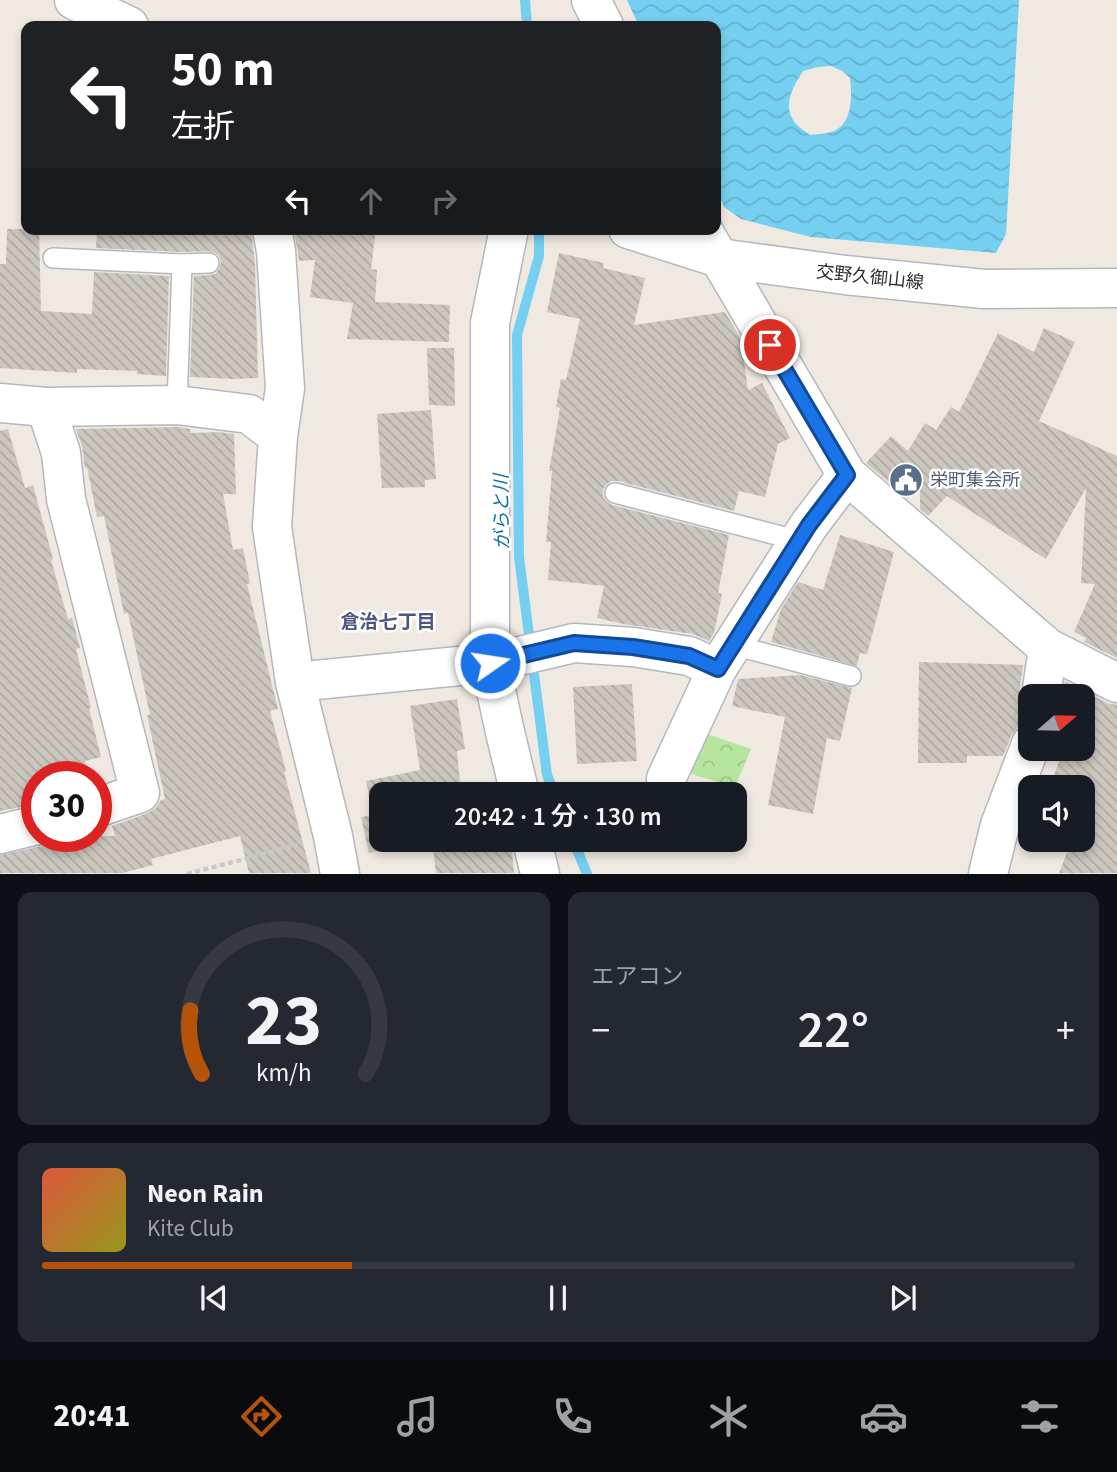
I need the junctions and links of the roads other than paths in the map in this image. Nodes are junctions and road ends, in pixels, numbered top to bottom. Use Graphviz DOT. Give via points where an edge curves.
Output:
graph roads {
  1 [pos="74,0"];
  2 [pos="592,0"];
  3 [pos="129,17"];
  4 [pos="602,21"];
  5 [pos="273,235"];
  6 [pos="508,235"];
  7 [pos="663,235"];
  8 [pos="710,243"];
  9 [pos="54,258"];
  10 [pos="209,263"];
  11 [pos="182,264"];
  12 [pos="1117,288"];
  13 [pos="0,403"];
  14 [pos="177,405"];
  15 [pos="46,407"];
  16 [pos="278,436"];
  17 [pos="847,475"];
  18 [pos="615,493"];
  19 [pos="800,541"];
  20 [pos="1048,648"];
  21 [pos="725,657"];
  22 [pos="490,663"];
  23 [pos="851,676"];
  24 [pos="295,682"];
  25 [pos="1117,683"];
  26 [pos="1043,684"];
  27 [pos="1024,761"];
  28 [pos="666,779"];
  29 [pos="517,782"];
  30 [pos="112,803"];
  31 [pos="21,829"];
  32 [pos="0,834"];
  33 [pos="535,852"];
  34 [pos="340,873"];
  35 [pos="540,873"];
  36 [pos="988,873"];
  1 -- 3 [label="street"];
  2 -- 4 [label="street"];
  5 -- 16 [label="street" via="285,388"];
  6 -- 22 [label="street" via="490,323"];
  7 -- 8 [label="street, 交野久御山線"];
  8 -- 12 [label="street, 交野久御山線" via="845,275 984,289"];
  8 -- 17 [label="street"];
  9 -- 11 [label="lane"];
  10 -- 11 [label="lane"];
  11 -- 14 [label="lane"];
  13 -- 15 [label="street"];
  14 -- 15 [label="street"];
  14 -- 16 [label="street" via="249,414"];
  15 -- 30 [label="street" via="61,453 66,499 140,793"];
  16 -- 24 [label="street" via="272,527"];
  17 -- 19 [label="street"];
  17 -- 20 [label="street"];
  18 -- 19 [label="lane"];
  19 -- 21 [label="street"];
  20 -- 25 [label="street"];
  20 -- 26 [label="street"];
  21 -- 22 [label="street" via="574,643"];
  21 -- 23 [label="lane"];
  21 -- 28 [label="street"];
  22 -- 24 [label="street"];
  22 -- 29 [label="street"];
  24 -- 34 [label="street"];
  27 -- 36 [label="street"];
  31 -- 32 [label="street"];
  33 -- 35 [label="street"];
}
